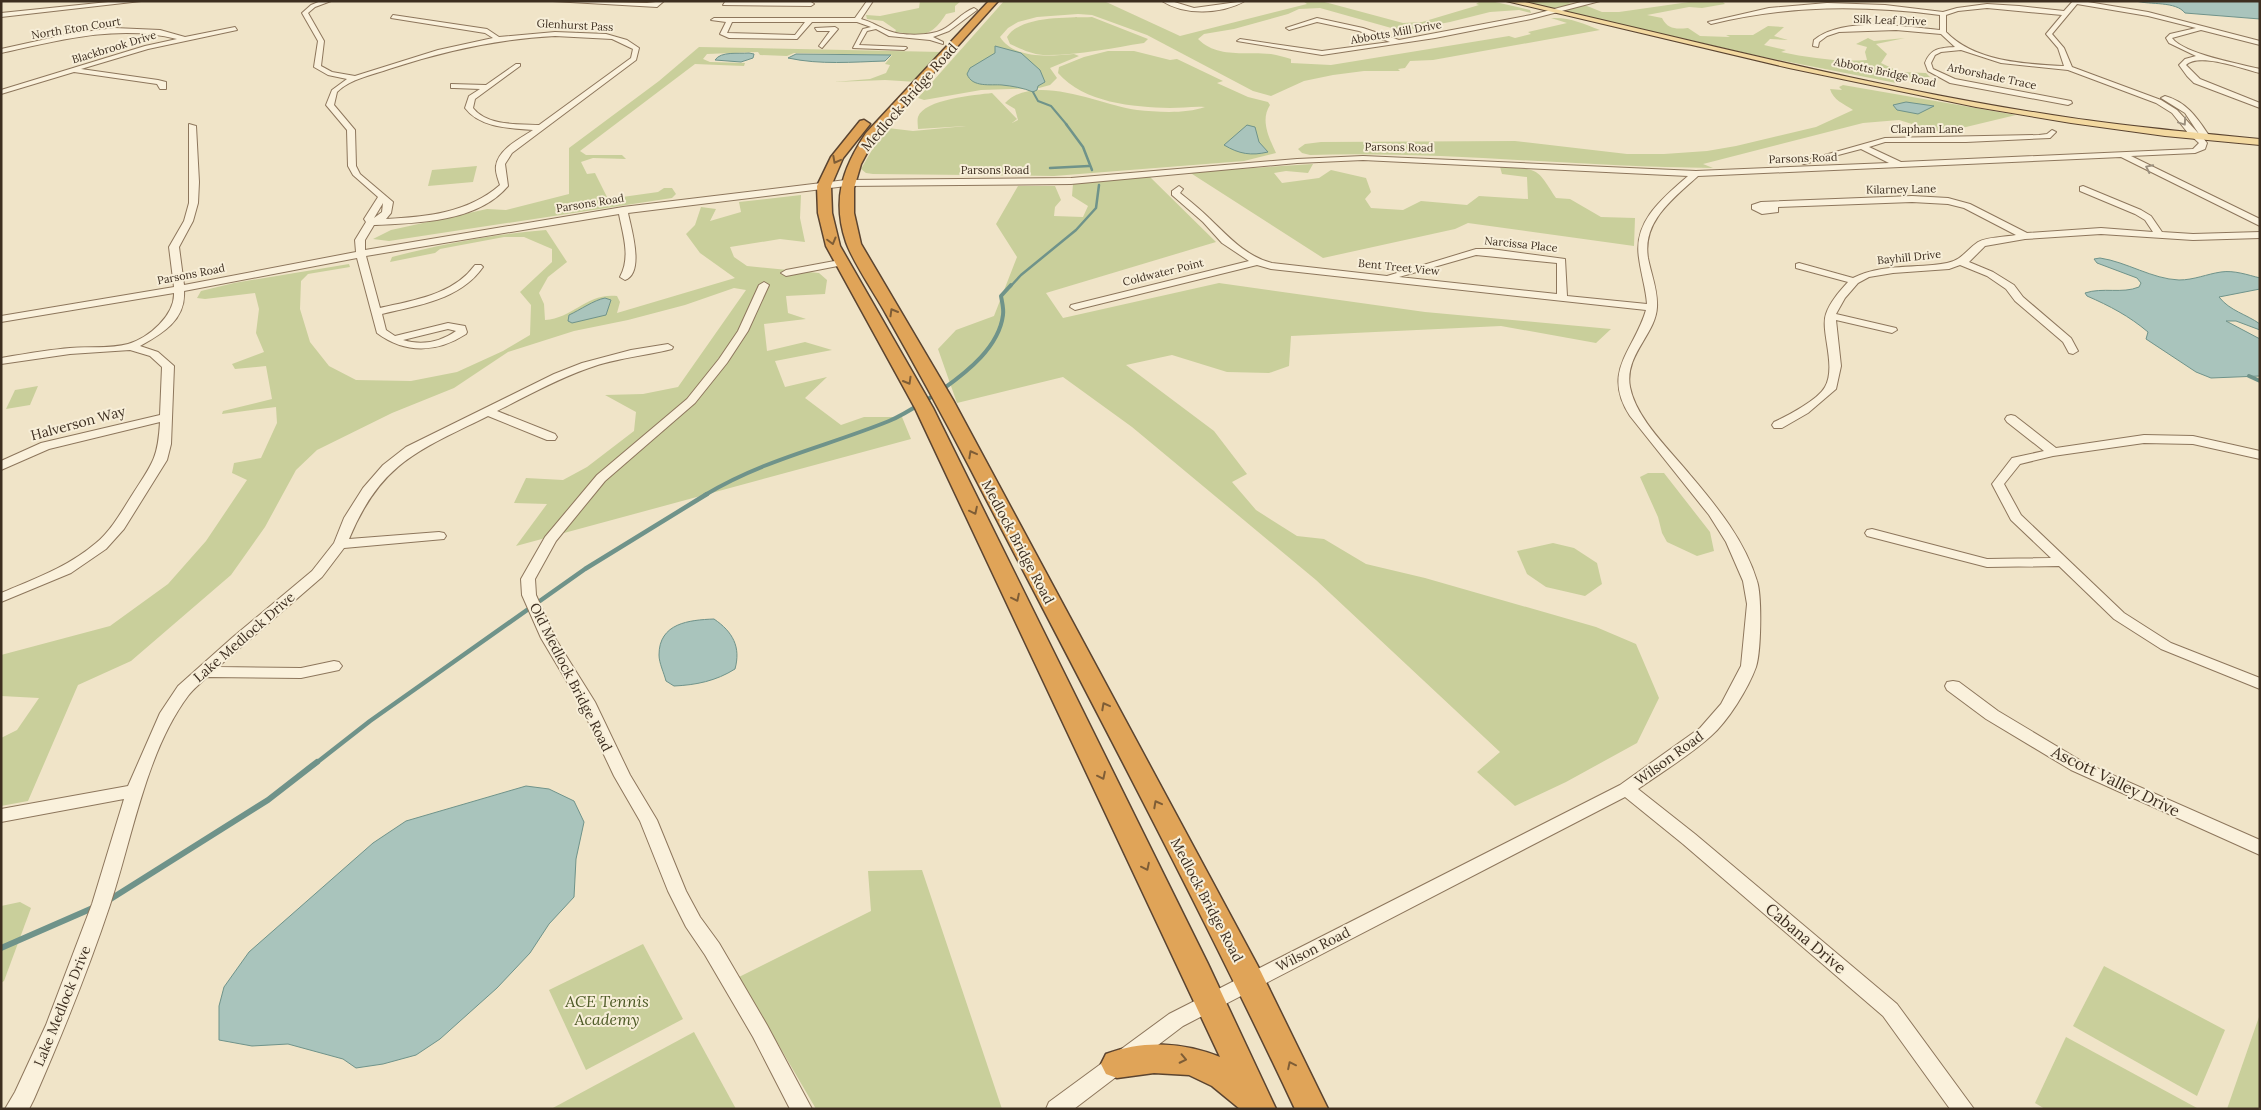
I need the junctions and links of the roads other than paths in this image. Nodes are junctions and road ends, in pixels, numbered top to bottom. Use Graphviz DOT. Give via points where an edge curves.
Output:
graph roads {
  1 [pos="138,1"];
  2 [pos="328,1"];
  3 [pos="556,1"];
  4 [pos="661,1"];
  5 [pos="870,1"];
  6 [pos="982,1"];
  7 [pos="994,1"];
  8 [pos="1165,1"];
  9 [pos="1242,1"];
  10 [pos="1510,1"];
  11 [pos="1597,1"];
  12 [pos="2076,1"];
  13 [pos="1587,2"];
  14 [pos="1990,3"];
  15 [pos="725,4"];
  16 [pos="805,10"];
  17 [pos="974,10"];
  18 [pos="1554,11"];
  19 [pos="2064,13"];
  20 [pos="1,14"];
  21 [pos="1943,14"];
  22 [pos="393,17"];
  23 [pos="811,19"];
  24 [pos="714,20"];
  25 [pos="730,20"];
  26 [pos="857,20"];
  27 [pos="1711,22"];
  28 [pos="878,27"];
  29 [pos="804,28"];
  30 [pos="1289,28"];
  31 [pos="234,29"];
  32 [pos="2204,29"];
  33 [pos="1943,32"];
  34 [pos="889,34"];
  35 [pos="496,37"];
  36 [pos="183,38"];
  37 [pos="1240,41"];
  38 [pos="1398,42"];
  39 [pos="2260,42"];
  40 [pos="941,43"];
  41 [pos="822,46"];
  42 [pos="1816,46"];
  43 [pos="904,48"];
  44 [pos="1961,48"];
  45 [pos="1,51"];
  46 [pos="2207,57"];
  47 [pos="518,65"];
  48 [pos="2070,68"];
  49 [pos="71,71"];
  50 [pos="2260,71"];
  51 [pos="355,78"];
  52 [pos="454,86"];
  53 [pos="163,87"];
  54 [pos="486,87"];
  55 [pos="1,92"];
  56 [pos="2068,103"];
  57 [pos="2260,106"];
  58 [pos="192,126"];
  59 [pos="542,128"];
  60 [pos="2052,132"];
  61 [pos="2201,136"];
  62 [pos="2260,141"];
  63 [pos="1857,147"];
  64 [pos="1880,154"];
  65 [pos="1871,155"];
  66 [pos="2121,155"];
  67 [pos="1998,161"];
  68 [pos="1804,162"];
  69 [pos="1889,166"];
  70 [pos="1900,166"];
  71 [pos="2132,166"];
  72 [pos="1696,174"];
  73 [pos="846,183"];
  74 [pos="824,186"];
  75 [pos="1179,189"];
  76 [pos="2083,189"];
  77 [pos="1768,205"];
  78 [pos="623,210"];
  79 [pos="371,222"];
  80 [pos="2260,223"];
  81 [pos="2159,234"];
  82 [pos="2025,236"];
  83 [pos="2260,236"];
  84 [pos="361,254"];
  85 [pos="1257,262"];
  86 [pos="1960,262"];
  87 [pos="840,263"];
  88 [pos="1799,266"];
  89 [pos="478,267"];
  90 [pos="786,273"];
  91 [pos="625,277"];
  92 [pos="1384,278"];
  93 [pos="1854,281"];
  94 [pos="764,285"];
  95 [pos="180,288"];
  96 [pos="1562,297"];
  97 [pos="1075,307"];
  98 [pos="1652,308"];
  99 [pos="376,312"];
  100 [pos="1830,316"];
  101 [pos="1,319"];
  102 [pos="1892,330"];
  103 [pos="393,340"];
  104 [pos="131,347"];
  105 [pos="668,347"];
  106 [pos="2072,351"];
  107 [pos="1,361"];
  108 [pos="487,411"];
  109 [pos="165,417"];
  110 [pos="2011,419"];
  111 [pos="1778,425"];
  112 [pos="551,437"];
  113 [pos="2053,452"];
  114 [pos="2260,455"];
  115 [pos="1,466"];
  116 [pos="1872,533"];
  117 [pos="439,536"];
  118 [pos="340,544"];
  119 [pos="2061,562"];
  120 [pos="1,598"];
  121 [pos="334,666"];
  122 [pos="204,672"];
  123 [pos="2260,684"];
  124 [pos="1953,686"];
  125 [pos="1626,789"];
  126 [pos="135,791"];
  127 [pos="1,816"];
  128 [pos="2260,848"];
  129 [pos="1250,981"];
  130 [pos="1210,1001"];
  131 [pos="1117,1064"];
  132 [pos="1259,1105"];
  133 [pos="16,1109"];
  134 [pos="801,1109"];
  135 [pos="1057,1109"];
  136 [pos="1312,1109"];
  137 [pos="1963,1109"];
  1 -- 20 [label="street"];
  2 -- 51 [label="street" via="305,13 321,40 323,51 318,68 330,74"];
  3 -- 4 [label="street" via="646,5 657,5"];
  5 -- 26 [label="street"];
  6 -- 17 [label="highway, Medlock Bridge Road"];
  7 -- 73 [label="highway, Medlock Bridge Road" via="870,136"];
  8 -- 9 [label="street" via="1194,11"];
  10 -- 18 [label="main road, Abbotts Bridge Road"];
  11 -- 13 [label="street, Abbotts Mill Drive"];
  12 -- 19 [label="street"];
  12 -- 32 [label="street" via="2131,10"];
  13 -- 18 [label="street, Abbotts Mill Drive"];
  14 -- 19 [label="street"];
  14 -- 21 [label="street" via="1962,5"];
  15 -- 16 [label="street"];
  16 -- 23 [label="street"];
  16 -- 25 [label="street"];
  17 -- 34 [label="street, Medlock Bridge Road" via="942,34"];
  17 -- 40 [label="highway, Medlock Bridge Road"];
  18 -- 38 [label="street, Abbotts Mill Drive"];
  18 -- 61 [label="main road, Abbotts Bridge Road" via="1967,102 2103,127"];
  19 -- 48 [label="street" via="2049,34"];
  21 -- 27 [label="street" via="1863,4 1825,3 1753,11"];
  21 -- 33 [label="street"];
  22 -- 35 [label="street" via="487,30"];
  23 -- 26 [label="street"];
  23 -- 29 [label="street"];
  24 -- 25 [label="street"];
  25 -- 29 [label="street" via="723,34 729,36 797,37"];
  26 -- 28 [label="street"];
  28 -- 34 [label="street"];
  28 -- 43 [label="street" via="865,30 855,47"];
  29 -- 41 [label="street" via="834,29"];
  30 -- 38 [label="street" via="1317,20 1361,29"];
  31 -- 36 [label="street, Blackbrook Drive"];
  32 -- 39 [label="street"];
  32 -- 46 [label="street" via="2178,33 2170,38 2170,42"];
  33 -- 42 [label="street, Silk Leaf Drive" via="1869,27 1848,29 1819,36"];
  33 -- 44 [label="street" via="1947,39"];
  34 -- 40 [label="street" via="931,38"];
  35 -- 51 [label="street, Glenhurst Pass"];
  35 -- 59 [label="street, Glenhurst Pass" via="551,34 608,36 636,48 634,59"];
  36 -- 45 [label="street, North Eton Court" via="156,30 120,30"];
  36 -- 49 [label="street, Blackbrook Drive"];
  37 -- 38 [label="street, Abbotts Mill Drive" via="1322,53"];
  40 -- 74 [label="highway, Medlock Bridge Road, one-way" via="837,157"];
  44 -- 48 [label="street" via="2021,64"];
  44 -- 56 [label="street, Arborshade Trace" via="1932,54 1928,62 1930,70 1953,81"];
  46 -- 50 [label="street"];
  46 -- 57 [label="street" via="2187,60 2182,65 2198,81"];
  47 -- 54 [label="street"];
  48 -- 61 [label="street" via="2171,109 2190,132"];
  49 -- 53 [label="street" via="158,82"];
  49 -- 55 [label="street, Blackbrook Drive"];
  51 -- 79 [label="street, Glenhurst Pass" via="333,92 330,105 351,130 352,166 357,175 389,202 384,217"];
  52 -- 54 [label="street"];
  54 -- 59 [label="street" via="472,98 469,108 473,115 495,123"];
  58 -- 95 [label="street" via="193,210 174,247"];
  59 -- 79 [label="street, Glenhurst Pass" via="501,160 499,165 504,186 492,198 454,212 417,220"];
  60 -- 63 [label="street, Clapham Lane" via="2050,136 2039,137 1897,139"];
  61 -- 62 [label="main road, Abbotts Bridge Road"];
  61 -- 66 [label="street, Parsons Road" via="2202,147 2195,151"];
  63 -- 64 [label="street"];
  63 -- 65 [label="street"];
  63 -- 68 [label="street, Clapham Lane"];
  64 -- 65 [label="street"];
  64 -- 70 [label="street"];
  65 -- 69 [label="street"];
  66 -- 67 [label="street, Parsons Road"];
  80 -- 66 [label="street, one-way"];
  67 -- 70 [label="street, Parsons Road"];
  67 -- 71 [label="street, Parsons Road" via="2095,159"];
  69 -- 70 [label="street, Parsons Road"];
  69 -- 72 [label="street, Parsons Road"];
  72 -- 73 [label="street, Parsons Road" via="1363,158 1071,181"];
  72 -- 98 [label="street" via="1657,211 1645,228 1642,249"];
  73 -- 74 [label="street, Parsons Road"];
  129 -- 73 [label="highway, Medlock Bridge Road, one-way" via="944,400 854,244 846,218"];
  74 -- 78 [label="street, Parsons Road"];
  74 -- 87 [label="highway, Medlock Bridge Road, one-way" via="825,213"];
  75 -- 85 [label="street, Bent Treet View" via="1175,193 1225,241"];
  76 -- 81 [label="street" via="2138,212 2148,218"];
  77 -- 82 [label="street, Kilarney Lane" via="1912,199 1948,201 1967,206"];
  78 -- 84 [label="street, Parsons Road"];
  78 -- 91 [label="street" via="631,260 631,270"];
  79 -- 84 [label="street, Glenhurst Pass" via="360,240"];
  81 -- 82 [label="street, Bayhill Drive" via="2101,231"];
  81 -- 83 [label="street, Bayhill Drive"];
  82 -- 86 [label="street, Bayhill Drive" via="1982,244"];
  84 -- 95 [label="street, Parsons Road"];
  84 -- 99 [label="street"];
  85 -- 92 [label="street, Bent Treet View"];
  85 -- 97 [label="street, Coldwater Point"];
  86 -- 93 [label="street, Bayhill Drive" via="1949,266 1877,273"];
  86 -- 106 [label="street" via="1990,274 2010,287 2068,340"];
  87 -- 90 [label="street"];
  87 -- 130 [label="highway, Medlock Bridge Road, one-way" via="924,408"];
  88 -- 93 [label="street"];
  89 -- 99 [label="street" via="474,274 452,289 431,298"];
  92 -- 96 [label="street, Bent Treet View"];
  92 -- 96 [label="street, Narcissa Place" via="1476,252 1491,252 1562,261"];
  93 -- 100 [label="street"];
  94 -- 134 [label="street, Old Medlock Bridge Road" via="742,330 718,368 691,401 601,478 550,540 528,579 529,595 548,638 587,702 622,776 648,820 677,891"];
  95 -- 101 [label="street, Parsons Road"];
  95 -- 104 [label="street" via="180,307 168,323 156,334"];
  96 -- 98 [label="street, Bent Treet View"];
  98 -- 125 [label="street, Wilson Road" via="1623,368 1627,399 1643,427 1715,513 1733,542 1750,581 1754,604 1749,666 1727,707 1706,732"];
  99 -- 103 [label="street" via="381,331"];
  100 -- 102 [label="street"];
  100 -- 111 [label="street" via="1835,366 1830,389 1804,411"];
  103 -- 103 [label="street" via="406,346 425,346 452,339 462,332 461,328 448,326"];
  104 -- 107 [label="street" via="70,351"];
  104 -- 109 [label="street" via="154,354 168,366"];
  105 -- 108 [label="street, Lake Medlock Drive" via="586,365"];
  108 -- 112 [label="street"];
  108 -- 118 [label="street, Lake Medlock Drive" via="410,450 387,468 369,488"];
  109 -- 115 [label="street, Halverson Way" via="45,446"];
  109 -- 120 [label="street" via="165,444 161,460 120,526 101,546 66,570"];
  110 -- 113 [label="street"];
  113 -- 114 [label="street" via="2144,439 2172,439 2217,444"];
  113 -- 119 [label="street" via="2016,461 1998,484 2016,517"];
  116 -- 119 [label="street" via="1987,563"];
  117 -- 118 [label="street"];
  118 -- 122 [label="street, Lake Medlock Drive" via="317,574"];
  119 -- 123 [label="street" via="2119,616 2166,646"];
  121 -- 122 [label="street" via="300,673"];
  122 -- 126 [label="street, Lake Medlock Drive" via="184,690 168,713"];
  124 -- 128 [label="street, Ascott Valley Drive" via="1992,715 2077,766"];
  125 -- 129 [label="street, Wilson Road"];
  125 -- 137 [label="street, Cabana Drive" via="1890,1010"];
  126 -- 127 [label="street"];
  126 -- 133 [label="street, Lake Medlock Drive" via="101,904 56,1024"];
  129 -- 130 [label="street"];
  136 -- 129 [label="highway, Medlock Bridge Road, one-way"];
  130 -- 131 [label="street" via="1176,1020"];
  130 -- 132 [label="highway, Medlock Bridge Road"];
  131 -- 132 [label="highway, one-way" via="1154,1058 1186,1060 1215,1070"];
  131 -- 135 [label="street"];
}
